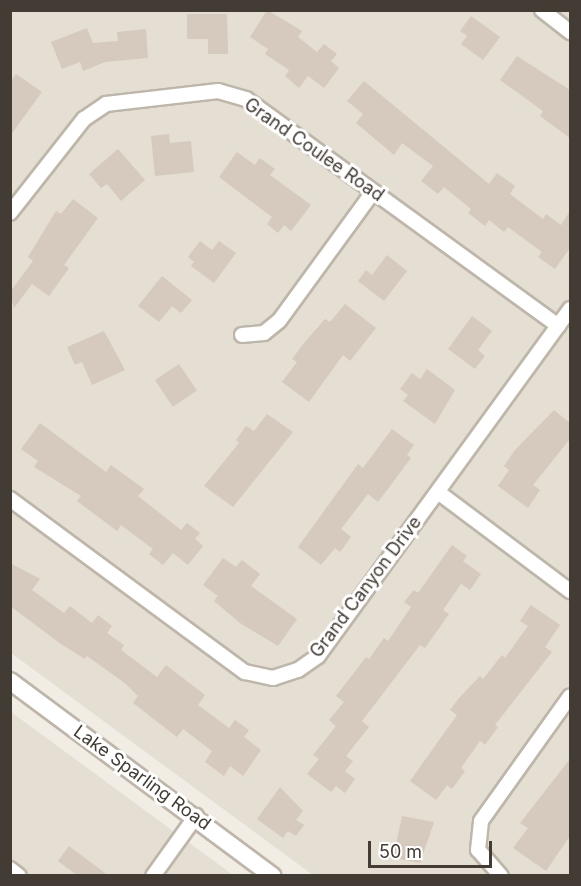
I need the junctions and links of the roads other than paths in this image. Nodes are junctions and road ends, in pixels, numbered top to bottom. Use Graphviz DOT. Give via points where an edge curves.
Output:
graph roads {
  1 [pos="542,10"];
  2 [pos="570,32"];
  3 [pos="373,192"];
  4 [pos="10,213"];
  5 [pos="570,309"];
  6 [pos="558,326"];
  7 [pos="242,335"];
  8 [pos="438,492"];
  9 [pos="10,499"];
  10 [pos="570,591"];
  11 [pos="10,681"];
  12 [pos="570,696"];
  13 [pos="196,816"];
  14 [pos="10,869"];
  15 [pos="19,876"];
  16 [pos="153,876"];
  17 [pos="273,876"];
  18 [pos="501,876"];
  1 -- 2 [label="street"];
  3 -- 4 [label="street, Grand Coulee Road" via="246,99 218,91 106,104 84,119"];
  3 -- 6 [label="street, Grand Coulee Road"];
  3 -- 7 [label="street" via="279,321 264,333"];
  5 -- 6 [label="street, Grand Canyon Drive"];
  6 -- 8 [label="street, Grand Canyon Drive"];
  8 -- 9 [label="street, Grand Canyon Drive" via="318,656 297,670 273,678 245,672"];
  8 -- 10 [label="street"];
  11 -- 13 [label="street, Lake Sparling Road"];
  12 -- 18 [label="street" via="481,821 478,850"];
  13 -- 16 [label="street"];
  13 -- 17 [label="street, Lake Sparling Road"];
  14 -- 15 [label="street"];
}
